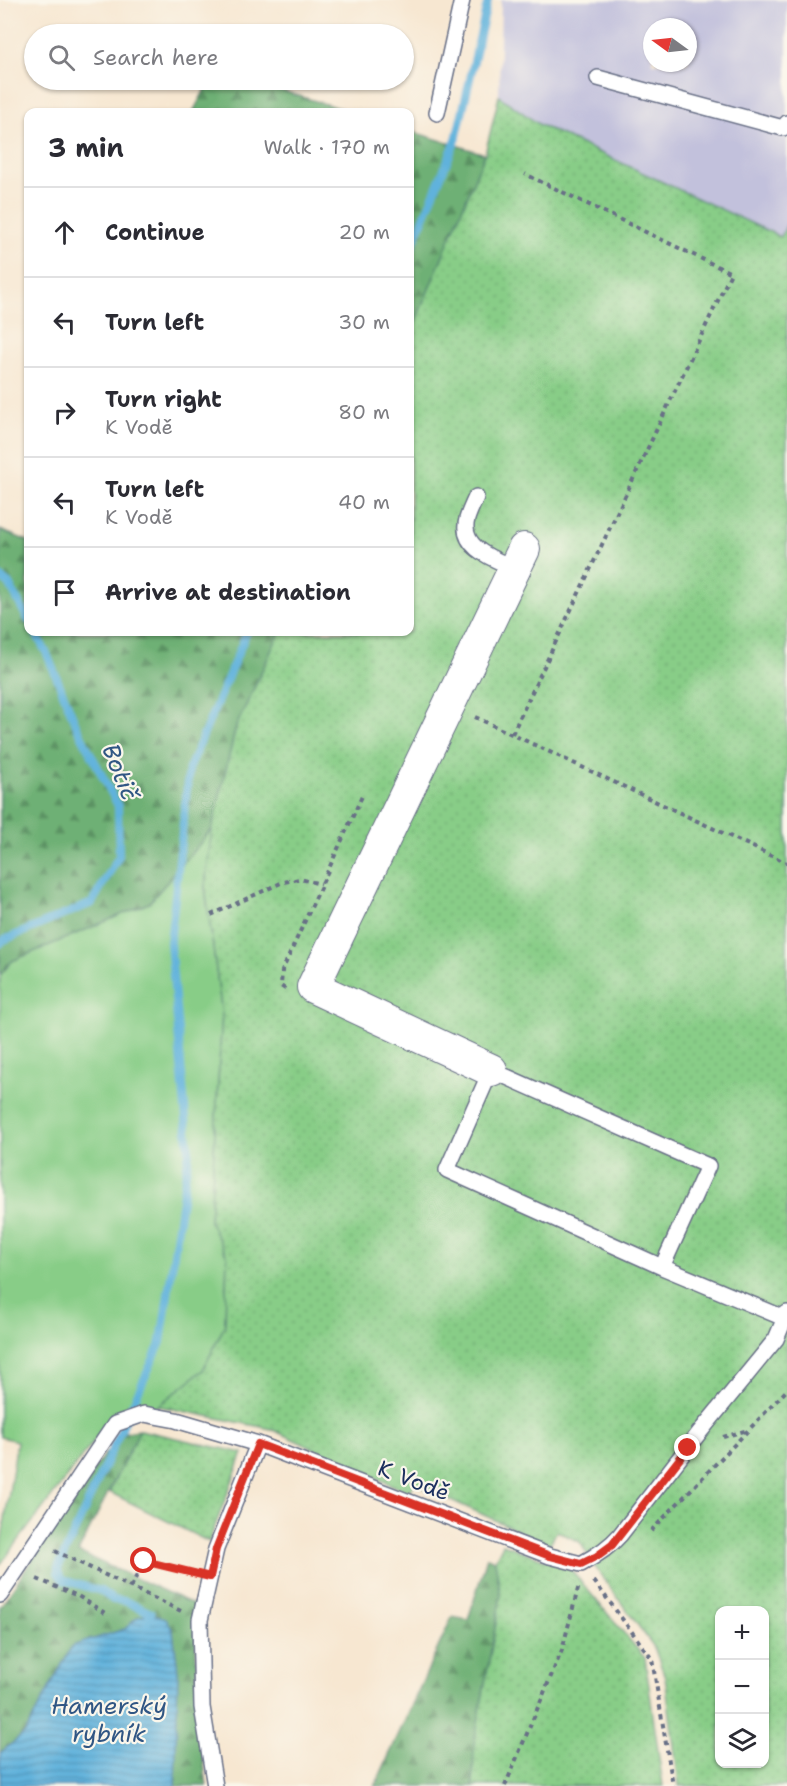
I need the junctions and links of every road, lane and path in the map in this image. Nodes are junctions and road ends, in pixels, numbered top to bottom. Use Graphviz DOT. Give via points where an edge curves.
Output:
graph roads {
  1 [pos="462,0"];
  2 [pos="598,78"];
  3 [pos="437,113"];
  4 [pos="787,123"];
  5 [pos="525,174"];
  6 [pos="476,497"];
  7 [pos="519,559"];
  8 [pos="449,705"];
  9 [pos="512,734"];
  10 [pos="787,863"];
  11 [pos="321,885"];
  12 [pos="211,915"];
  13 [pos="491,1070"];
  14 [pos="662,1267"];
  15 [pos="786,1316"];
  16 [pos="787,1390"];
  17 [pos="258,1444"];
  18 [pos="612,1545"];
  19 [pos="71,1560"];
  20 [pos="581,1564"];
  21 [pos="16,1570"];
  22 [pos="210,1577"];
  23 [pos="131,1587"];
  24 [pos="602,1592"];
  25 [pos="0,1595"];
  26 [pos="108,1615"];
  27 [pos="200,1620"];
  28 [pos="215,1786"];
  29 [pos="505,1786"];
  30 [pos="673,1786"];
  1 -- 3 [label="lane"];
  2 -- 4 [label="lane" via="783,128"];
  5 -- 9 [label="path" via="731,273"];
  6 -- 7 [label="lane" via="466,521 466,534 473,546 484,554"];
  7 -- 8 [label="street"];
  8 -- 9 [label="path"];
  8 -- 13 [label="street" via="313,987"];
  9 -- 10 [label="path"];
  11 -- 12 [label="path" via="300,879 283,882"];
  13 -- 14 [label="lane" via="447,1170"];
  13 -- 14 [label="lane" via="708,1166"];
  14 -- 15 [label="lane"];
  15 -- 18 [label="lane" via="776,1339"];
  16 -- 18 [label="path" via="656,1528 632,1543"];
  17 -- 20 [label="lane, K Vodě" via="550,1556"];
  17 -- 21 [label="lane, K Vodě" via="176,1419 144,1414 116,1424"];
  17 -- 22 [label="lane" via="216,1549"];
  18 -- 20 [label="lane"];
  19 -- 23 [label="path"];
  20 -- 29 [label="path" via="582,1576 562,1650"];
  21 -- 25 [label="lane, K Vodě"];
  21 -- 26 [label="path" via="78,1596"];
  22 -- 23 [label="path" via="144,1561"];
  22 -- 27 [label="lane"];
  23 -- 27 [label="path"];
  24 -- 30 [label="path" via="652,1659"];
  27 -- 28 [label="lane" via="202,1707"];
}
